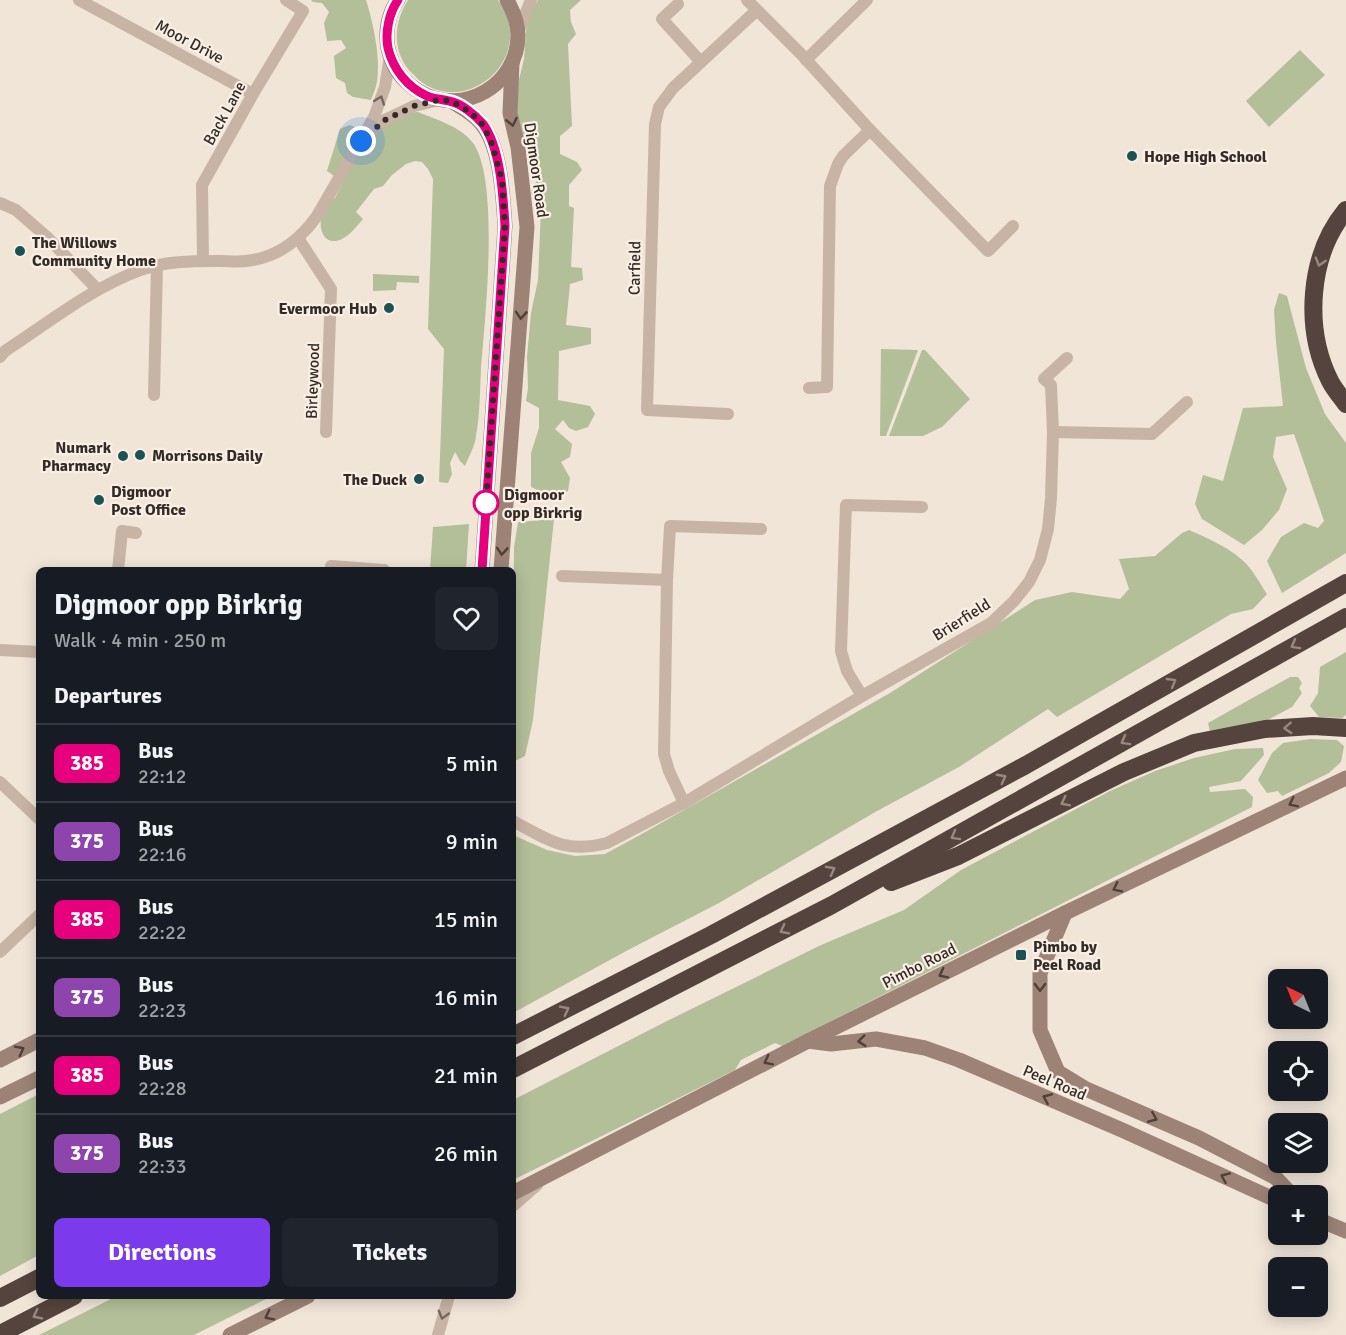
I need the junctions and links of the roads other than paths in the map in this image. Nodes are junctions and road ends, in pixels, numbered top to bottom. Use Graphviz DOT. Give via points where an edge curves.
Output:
graph roads {
  1 [pos="79,0"];
  2 [pos="286,0"];
  3 [pos="384,0"];
  4 [pos="398,0"];
  5 [pos="507,0"];
  6 [pos="531,0"];
  7 [pos="747,0"];
  8 [pos="867,0"];
  9 [pos="678,4"];
  10 [pos="757,10"];
  11 [pos="389,18"];
  12 [pos="518,33"];
  13 [pos="390,56"];
  14 [pos="806,60"];
  15 [pos="701,62"];
  16 [pos="512,63"];
  17 [pos="253,94"];
  18 [pos="445,100"];
  19 [pos="870,130"];
  20 [pos="361,141"];
  21 [pos="0,203"];
  22 [pos="1346,210"];
  23 [pos="1013,226"];
  24 [pos="298,238"];
  25 [pos="203,261"];
  26 [pos="156,266"];
  27 [pos="97,289"];
  28 [pos="0,357"];
  29 [pos="1066,358"];
  30 [pos="808,388"];
  31 [pos="154,395"];
  32 [pos="1187,402"];
  33 [pos="1346,404"];
  34 [pos="728,414"];
  35 [pos="326,432"];
  36 [pos="1053,432"];
  37 [pos="921,507"];
  38 [pos="761,529"];
  39 [pos="136,533"];
  40 [pos="118,567"];
  41 [pos="482,567"];
  42 [pos="501,567"];
  43 [pos="562,576"];
  44 [pos="1346,578"];
  45 [pos="667,580"];
  46 [pos="1346,583"];
  47 [pos="1310,603"];
  48 [pos="1346,617"];
  49 [pos="0,650"];
  50 [pos="36,651"];
  51 [pos="862,696"];
  52 [pos="1346,728"];
  53 [pos="1346,778"];
  54 [pos="0,782"];
  55 [pos="684,803"];
  56 [pos="36,816"];
  57 [pos="516,822"];
  58 [pos="832,905"];
  59 [pos="1065,913"];
  60 [pos="36,918"];
  61 [pos="0,952"];
  62 [pos="516,1034"];
  63 [pos="808,1041"];
  64 [pos="36,1042"];
  65 [pos="0,1060"];
  66 [pos="516,1067"];
  67 [pos="36,1079"];
  68 [pos="0,1097"];
  69 [pos="550,1175"];
  70 [pos="1283,1185"];
  71 [pos="516,1192"];
  72 [pos="1268,1196"];
  73 [pos="516,1203"];
  74 [pos="1328,1224"];
  75 [pos="1346,1231"];
  76 [pos="36,1280"];
  77 [pos="0,1298"];
  78 [pos="68,1299"];
  79 [pos="302,1299"];
  80 [pos="448,1299"];
  81 [pos="0,1334"];
  82 [pos="230,1335"];
  83 [pos="438,1335"];
  1 -- 17 [label="street, Moor Drive"];
  2 -- 17 [label="street, Back Lane" via="303,11"];
  3 -- 11 [label="street"];
  4 -- 11 [label="street"];
  5 -- 12 [label="street"];
  6 -- 12 [label="street"];
  7 -- 10 [label="street"];
  8 -- 14 [label="street"];
  9 -- 15 [label="street" via="662,20"];
  10 -- 14 [label="street"];
  10 -- 15 [label="street, Carfield"];
  11 -- 13 [label="street"];
  12 -- 16 [label="street, Digmoor Road"];
  13 -- 18 [label="street" via="411,87"];
  20 -- 13 [label="street, one-way" via="385,87"];
  14 -- 19 [label="street"];
  15 -- 34 [label="street, Carfield" via="665,98 655,124 647,410"];
  16 -- 18 [label="street" via="487,91 470,99"];
  16 -- 42 [label="street, Digmoor Road, one-way" via="510,113 527,228"];
  17 -- 25 [label="street, Back Lane" via="202,185"];
  18 -- 20 [label="street" via="414,106 385,120"];
  18 -- 41 [label="street" via="470,112 482,124 502,180 505,226"];
  19 -- 23 [label="street" via="988,251"];
  19 -- 30 [label="street" via="843,156 830,186 827,387"];
  20 -- 24 [label="street" via="317,216"];
  21 -- 27 [label="street" via="16,210 48,238"];
  22 -- 33 [label="highway, one-way" via="1327,240 1313,294 1313,323 1322,360 1330,382"];
  24 -- 25 [label="street" via="266,257"];
  24 -- 35 [label="street, Birleywood" via="332,289"];
  25 -- 26 [label="street"];
  26 -- 27 [label="street"];
  26 -- 31 [label="street"];
  27 -- 28 [label="street"];
  29 -- 36 [label="street, Brierfield" via="1044,379 1051,385"];
  32 -- 36 [label="street" via="1152,434"];
  36 -- 51 [label="street, Brierfield" via="1048,529 1029,582 991,623"];
  37 -- 51 [label="street" via="846,505 840,651"];
  38 -- 45 [label="street" via="670,526"];
  39 -- 40 [label="street" via="122,531"];
  43 -- 45 [label="street"];
  44 -- 47 [label="highway"];
  45 -- 55 [label="street" via="664,754"];
  46 -- 47 [label="highway"];
  62 -- 47 [label="highway, one-way" via="722,930 1026,765"];
  48 -- 58 [label="highway, one-way"];
  49 -- 50 [label="street"];
  51 -- 55 [label="street, Brierfield"];
  52 -- 58 [label="highway, one-way" via="1265,729 1194,743 1124,772 958,856"];
  53 -- 59 [label="street, Pimbo Road, one-way"];
  54 -- 56 [label="street"];
  55 -- 57 [label="street, Brierfield" via="595,847 550,841"];
  58 -- 66 [label="highway, one-way"];
  59 -- 63 [label="street, Pimbo Road, one-way"];
  59 -- 70 [label="street, Peel Road, one-way" via="1040,973 1040,1030 1058,1072 1086,1089 1199,1138"];
  60 -- 61 [label="street"];
  63 -- 69 [label="street, Pimbo Road, one-way"];
  72 -- 63 [label="street, Peel Road, one-way" via="926,1047 876,1039 831,1044"];
  65 -- 64 [label="street, one-way"];
  67 -- 68 [label="street"];
  69 -- 71 [label="street, Pimbo Road"];
  69 -- 73 [label="street"];
  74 -- 75 [label="street"];
  76 -- 77 [label="highway"];
  78 -- 81 [label="highway, one-way"];
  79 -- 82 [label="street, one-way"];
  80 -- 83 [label="street, one-way"];
}
